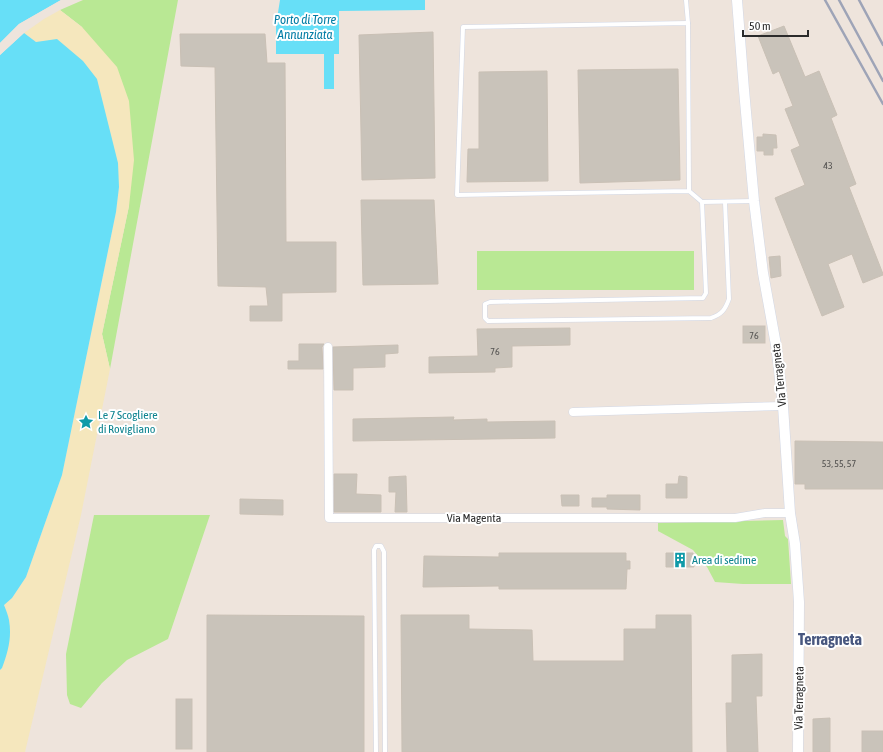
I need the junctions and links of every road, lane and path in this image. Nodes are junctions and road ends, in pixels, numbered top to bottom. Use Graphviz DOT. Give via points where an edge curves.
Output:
graph roads {
  1 [pos="686,0"];
  2 [pos="737,0"];
  3 [pos="688,23"];
  4 [pos="689,191"];
  5 [pos="754,201"];
  6 [pos="702,202"];
  7 [pos="725,202"];
  8 [pos="328,347"];
  9 [pos="783,406"];
  10 [pos="573,412"];
  11 [pos="790,513"];
  12 [pos="376,752"];
  13 [pos="385,752"];
  14 [pos="798,752"];
  1 -- 3 [label="lane"];
  2 -- 5 [label="street, Via Terragneta"];
  3 -- 4 [label="lane"];
  3 -- 4 [label="lane" via="463,27 457,195"];
  4 -- 6 [label="lane"];
  5 -- 7 [label="lane"];
  5 -- 9 [label="street, Via Terragneta"];
  6 -- 7 [label="lane"];
  6 -- 7 [label="lane" via="706,294 703,298 490,302 485,304 485,318 488,321 711,318 719,315 726,308 729,299"];
  8 -- 11 [label="street, Via Magenta" via="329,518 735,518 765,513"];
  9 -- 10 [label="street"];
  9 -- 11 [label="street, Via Terragneta"];
  11 -- 14 [label="street, Via Terragneta" via="799,602"];
  12 -- 13 [label="lane" via="374,550 376,546 381,546 384,552"];
}
